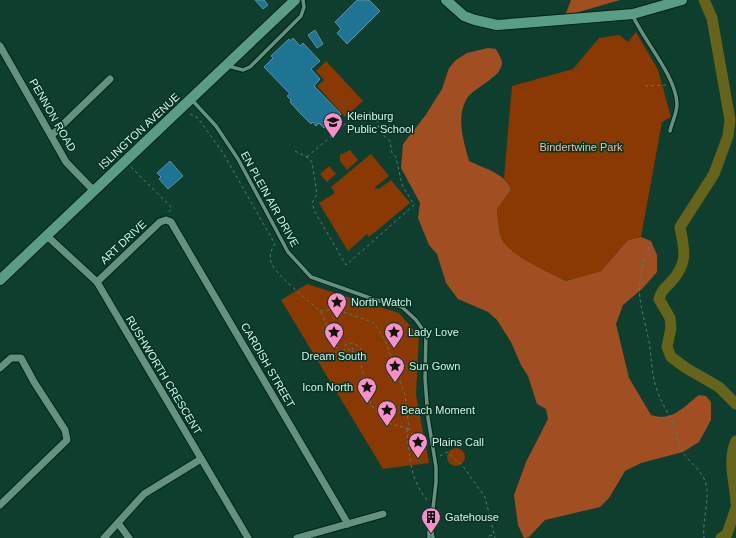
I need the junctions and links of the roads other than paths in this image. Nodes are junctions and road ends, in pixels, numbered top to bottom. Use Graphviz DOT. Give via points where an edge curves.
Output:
graph roads {
  1 [pos="295,0"];
  2 [pos="303,0"];
  3 [pos="682,0"];
  4 [pos="451,2"];
  5 [pos="633,14"];
  6 [pos="0,46"];
  7 [pos="226,65"];
  8 [pos="110,80"];
  9 [pos="191,99"];
  10 [pos="670,131"];
  11 [pos="52,135"];
  12 [pos="92,190"];
  13 [pos="166,220"];
  14 [pos="46,234"];
  15 [pos="0,280"];
  16 [pos="97,282"];
  17 [pos="0,368"];
  18 [pos="201,459"];
  19 [pos="0,505"];
  20 [pos="382,514"];
  21 [pos="118,523"];
  22 [pos="348,524"];
  23 [pos="431,526"];
  24 [pos="104,538"];
  25 [pos="129,538"];
  26 [pos="248,538"];
  27 [pos="297,538"];
  28 [pos="429,538"];
  29 [pos="433,538"];
  1 -- 7 [label="street, ISLINGTON AVENUE"];
  2 -- 7 [label="lane" via="301,16 250,67 243,70"];
  3 -- 5 [label="street"];
  4 -- 5 [label="street" via="464,16 497,25"];
  5 -- 10 [label="lane" via="672,85 677,105"];
  6 -- 11 [label="street, PENNON ROAD"];
  7 -- 9 [label="street, ISLINGTON AVENUE"];
  8 -- 11 [label="street"];
  9 -- 12 [label="street, ISLINGTON AVENUE"];
  9 -- 23 [label="lane, EN PLEIN AIR DRIVE" via="216,126 238,158 288,252 311,277 402,307 426,334 425,378 436,482"];
  11 -- 12 [label="street, PENNON ROAD" via="66,162"];
  12 -- 14 [label="street, ISLINGTON AVENUE"];
  13 -- 16 [label="street, ART DRIVE" via="160,222"];
  13 -- 22 [label="street, CARDISH STREET" via="171,222"];
  14 -- 15 [label="street, ISLINGTON AVENUE"];
  14 -- 16 [label="street, RUSHWORTH CRESCENT"];
  16 -- 18 [label="street, RUSHWORTH CRESCENT"];
  17 -- 19 [label="street" via="11,358 21,358 65,430 67,440"];
  18 -- 21 [label="street" via="144,494"];
  18 -- 26 [label="street, RUSHWORTH CRESCENT"];
  20 -- 22 [label="street"];
  21 -- 24 [label="street"];
  21 -- 25 [label="street"];
  22 -- 27 [label="street"];
  23 -- 28 [label="lane"];
  23 -- 29 [label="lane"];
}
